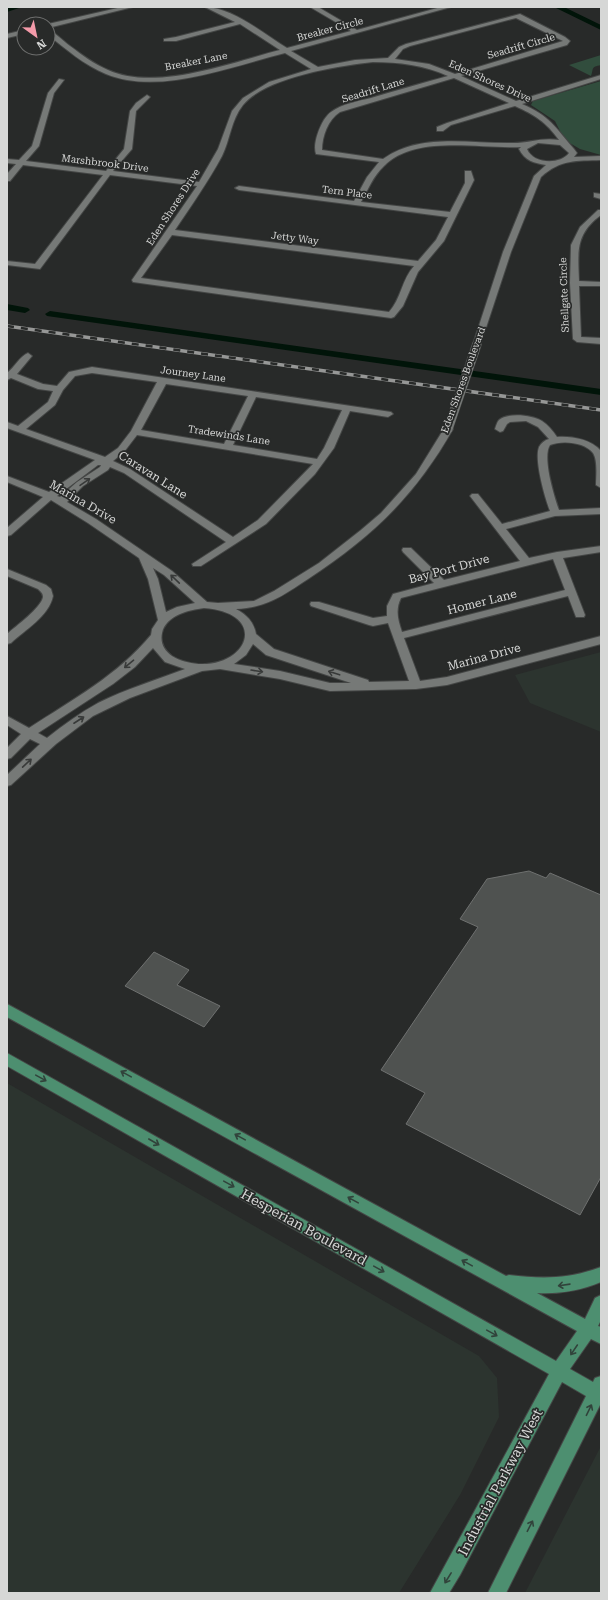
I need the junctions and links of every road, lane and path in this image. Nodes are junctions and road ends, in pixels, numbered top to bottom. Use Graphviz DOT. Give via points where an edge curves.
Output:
graph roads {
  1 [pos="130,7"];
  2 [pos="208,7"];
  3 [pos="313,7"];
  4 [pos="448,7"];
  5 [pos="413,9"];
  6 [pos="422,14"];
  7 [pos="241,22"];
  8 [pos="56,24"];
  9 [pos="357,32"];
  10 [pos="56,38"];
  11 [pos="166,40"];
  12 [pos="287,50"];
  13 [pos="390,60"];
  14 [pos="317,70"];
  15 [pos="455,76"];
  16 [pos="601,77"];
  17 [pos="61,80"];
  18 [pos="147,97"];
  19 [pos="516,103"];
  20 [pos="551,124"];
  21 [pos="440,128"];
  22 [pos="537,141"];
  23 [pos="498,145"];
  24 [pos="527,145"];
  25 [pos="569,147"];
  26 [pos="530,158"];
  27 [pos="600,158"];
  28 [pos="567,160"];
  29 [pos="7,161"];
  30 [pos="385,161"];
  31 [pos="20,162"];
  32 [pos="557,162"];
  33 [pos="107,173"];
  34 [pos="468,173"];
  35 [pos="538,176"];
  36 [pos="7,179"];
  37 [pos="200,184"];
  38 [pos="239,188"];
  39 [pos="356,204"];
  40 [pos="601,212"];
  41 [pos="453,214"];
  42 [pos="170,232"];
  43 [pos="7,263"];
  44 [pos="419,264"];
  45 [pos="574,283"];
  46 [pos="601,284"];
  47 [pos="601,341"];
  48 [pos="28,356"];
  49 [pos="8,376"];
  50 [pos="162,380"];
  51 [pos="59,389"];
  52 [pos="253,394"];
  53 [pos="347,408"];
  54 [pos="388,414"];
  55 [pos="7,425"];
  56 [pos="500,429"];
  57 [pos="19,430"];
  58 [pos="135,432"];
  59 [pos="554,440"];
  60 [pos="228,446"];
  61 [pos="106,461"];
  62 [pos="320,462"];
  63 [pos="7,479"];
  64 [pos="601,485"];
  65 [pos="51,496"];
  66 [pos="475,496"];
  67 [pos="61,502"];
  68 [pos="601,511"];
  69 [pos="555,513"];
  70 [pos="500,528"];
  71 [pos="7,533"];
  72 [pos="233,542"];
  73 [pos="601,549"];
  74 [pos="407,550"];
  75 [pos="142,555"];
  76 [pos="557,555"];
  77 [pos="526,562"];
  78 [pos="197,564"];
  79 [pos="7,572"];
  80 [pos="441,584"];
  81 [pos="571,592"];
  82 [pos="204,604"];
  83 [pos="257,604"];
  84 [pos="315,604"];
  85 [pos="220,606"];
  86 [pos="580,615"];
  87 [pos="392,619"];
  88 [pos="163,620"];
  89 [pos="249,629"];
  90 [pos="156,636"];
  91 [pos="399,636"];
  92 [pos="7,640"];
  93 [pos="601,640"];
  94 [pos="218,665"];
  95 [pos="202,668"];
  96 [pos="371,685"];
  97 [pos="416,685"];
  98 [pos="7,720"];
  99 [pos="29,733"];
  100 [pos="48,744"];
  101 [pos="7,754"];
  102 [pos="7,782"];
  103 [pos="7,1010"];
  104 [pos="7,1059"];
  105 [pos="601,1274"];
  106 [pos="501,1281"];
  107 [pos="601,1303"];
  108 [pos="594,1333"];
  109 [pos="559,1371"];
  110 [pos="600,1390"];
  111 [pos="439,1593"];
  112 [pos="497,1593"];
  1 -- 8 [label="street"];
  2 -- 7 [label="street" via="224,12"];
  3 -- 9 [label="street"];
  4 -- 6 [label="street, Breaker Circle"];
  5 -- 6 [label="street"];
  6 -- 9 [label="street, Breaker Circle"];
  7 -- 11 [label="street"];
  7 -- 12 [label="street"];
  9 -- 12 [label="street, Breaker Circle"];
  10 -- 12 [label="street, Breaker Lane" via="92,65 106,72 119,76 153,79 188,75"];
  12 -- 14 [label="street"];
  13 -- 14 [label="street, Eden Shores Drive" via="356,61"];
  13 -- 15 [label="street, Eden Shores Drive" via="411,62"];
  13 -- 15 [label="street, Seadrift Circle" via="401,48 408,45 516,16 567,41"];
  14 -- 37 [label="street, Eden Shores Drive" via="279,81 246,98 237,108 224,144"];
  15 -- 19 [label="street, Eden Shores Drive"];
  15 -- 30 [label="street, Seadrift Lane" via="350,106 326,120 318,147 319,152"];
  16 -- 19 [label="street"];
  17 -- 31 [label="street" via="51,93 35,146"];
  18 -- 33 [label="street" via="133,111 128,149"];
  19 -- 20 [label="street, Eden Shores Drive" via="535,112"];
  19 -- 21 [label="street"];
  20 -- 22 [label="street" via="546,134"];
  20 -- 25 [label="street, Eden Shores Drive"];
  22 -- 24 [label="street"];
  22 -- 25 [label="street" via="553,141"];
  23 -- 24 [label="street"];
  23 -- 26 [label="street"];
  23 -- 30 [label="street" via="475,142 441,143 413,148"];
  24 -- 26 [label="street" via="523,150"];
  25 -- 27 [label="street"];
  25 -- 28 [label="street" via="573,153"];
  26 -- 32 [label="street"];
  26 -- 35 [label="street"];
  27 -- 28 [label="street"];
  28 -- 32 [label="street"];
  29 -- 31 [label="street, Marshbrook Drive"];
  30 -- 39 [label="street" via="377,169"];
  31 -- 33 [label="street, Marshbrook Drive"];
  31 -- 36 [label="street"];
  32 -- 35 [label="street"];
  33 -- 37 [label="street, Marshbrook Drive"];
  33 -- 43 [label="street" via="37,267"];
  34 -- 41 [label="street, Eden Shores Drive" via="469,183"];
  35 -- 83 [label="street, Eden Shores Boulevard, bridge" via="507,252 448,428 425,468 392,508 363,535 329,561"];
  37 -- 42 [label="street, Eden Shores Drive"];
  38 -- 39 [label="street, Tern Place"];
  39 -- 41 [label="street, Tern Place"];
  40 -- 45 [label="street, Shellgate Circle" via="587,224 574,245"];
  41 -- 44 [label="street, Eden Shores Drive" via="440,241"];
  42 -- 44 [label="street, Jetty Way"];
  42 -- 44 [label="street, Eden Shores Drive" via="136,280 391,315 399,306"];
  45 -- 46 [label="street"];
  45 -- 47 [label="street, Shellgate Circle" via="577,338"];
  48 -- 49 [label="street" via="24,363"];
  49 -- 51 [label="street" via="41,387"];
  50 -- 51 [label="street, Journey Lane" via="92,370 72,374"];
  50 -- 52 [label="street, Journey Lane"];
  50 -- 58 [label="street"];
  51 -- 57 [label="street, Journey Lane" via="52,403"];
  52 -- 53 [label="street, Journey Lane"];
  52 -- 60 [label="street"];
  53 -- 54 [label="street, Journey Lane"];
  53 -- 62 [label="street"];
  55 -- 57 [label="street, Caravan Lane"];
  56 -- 59 [label="street" via="503,422 510,419 534,421"];
  57 -- 61 [label="street, Caravan Lane"];
  58 -- 60 [label="street, Tradewinds Lane"];
  58 -- 61 [label="street" via="121,450"];
  59 -- 64 [label="street" via="584,443 596,451"];
  59 -- 69 [label="street" via="545,445 544,457 549,496"];
  60 -- 62 [label="street, Tradewinds Lane"];
  61 -- 65 [label="street" via="95,463"];
  67 -- 61 [label="street, one-way" via="80,484 105,468"];
  61 -- 72 [label="street, Caravan Lane" via="127,471"];
  62 -- 72 [label="street" via="262,522"];
  63 -- 65 [label="street, Marina Drive"];
  65 -- 67 [label="street, Marina Drive"];
  65 -- 71 [label="street"];
  66 -- 70 [label="street"];
  67 -- 75 [label="street, Marina Drive"];
  68 -- 69 [label="street"];
  69 -- 70 [label="street"];
  70 -- 77 [label="street"];
  72 -- 78 [label="street"];
  73 -- 76 [label="street, Bay Port Drive"];
  74 -- 80 [label="street"];
  82 -- 75 [label="street, Marina Drive, one-way"];
  75 -- 88 [label="street" via="153,579"];
  76 -- 77 [label="street, Bay Port Drive"];
  76 -- 81 [label="street"];
  77 -- 80 [label="street, Bay Port Drive"];
  79 -- 92 [label="street" via="42,587 48,595 45,604"];
  80 -- 87 [label="street, Bay Port Drive" via="397,596 392,606"];
  81 -- 86 [label="street"];
  81 -- 91 [label="street, Homer Lane"];
  82 -- 85 [label="street"];
  82 -- 88 [label="street" via="181,609"];
  83 -- 85 [label="street, Eden Shores Boulevard"];
  83 -- 89 [label="street"];
  84 -- 87 [label="street" via="373,622"];
  85 -- 89 [label="street" via="240,615"];
  87 -- 91 [label="street"];
  88 -- 90 [label="street"];
  89 -- 94 [label="street" via="248,644 241,653"];
  96 -- 89 [label="street, Marina Drive, one-way" via="270,652"];
  90 -- 95 [label="street" via="161,652 171,660 185,666"];
  90 -- 99 [label="street, one-way" via="131,664"];
  91 -- 97 [label="street"];
  93 -- 97 [label="street, Marina Drive" via="447,681"];
  94 -- 95 [label="street"];
  94 -- 96 [label="street, Marina Drive, one-way" via="330,686"];
  100 -- 95 [label="street, one-way" via="100,707 151,684"];
  96 -- 97 [label="street, Marina Drive"];
  98 -- 99 [label="street"];
  99 -- 100 [label="street"];
  99 -- 101 [label="street"];
  102 -- 100 [label="street, one-way"];
  106 -- 103 [label="main road, one-way"];
  104 -- 109 [label="main road, Hesperian Boulevard, one-way"];
  105 -- 106 [label="main road, one-way" via="575,1284 556,1286"];
  106 -- 108 [label="main road"];
  107 -- 108 [label="main road, Industrial Parkway West"];
  108 -- 109 [label="main road, Industrial Parkway West, one-way"];
  109 -- 110 [label="main road, Hesperian Boulevard"];
  109 -- 111 [label="main road, Industrial Parkway West, one-way"];
  112 -- 110 [label="main road, one-way"];
}
